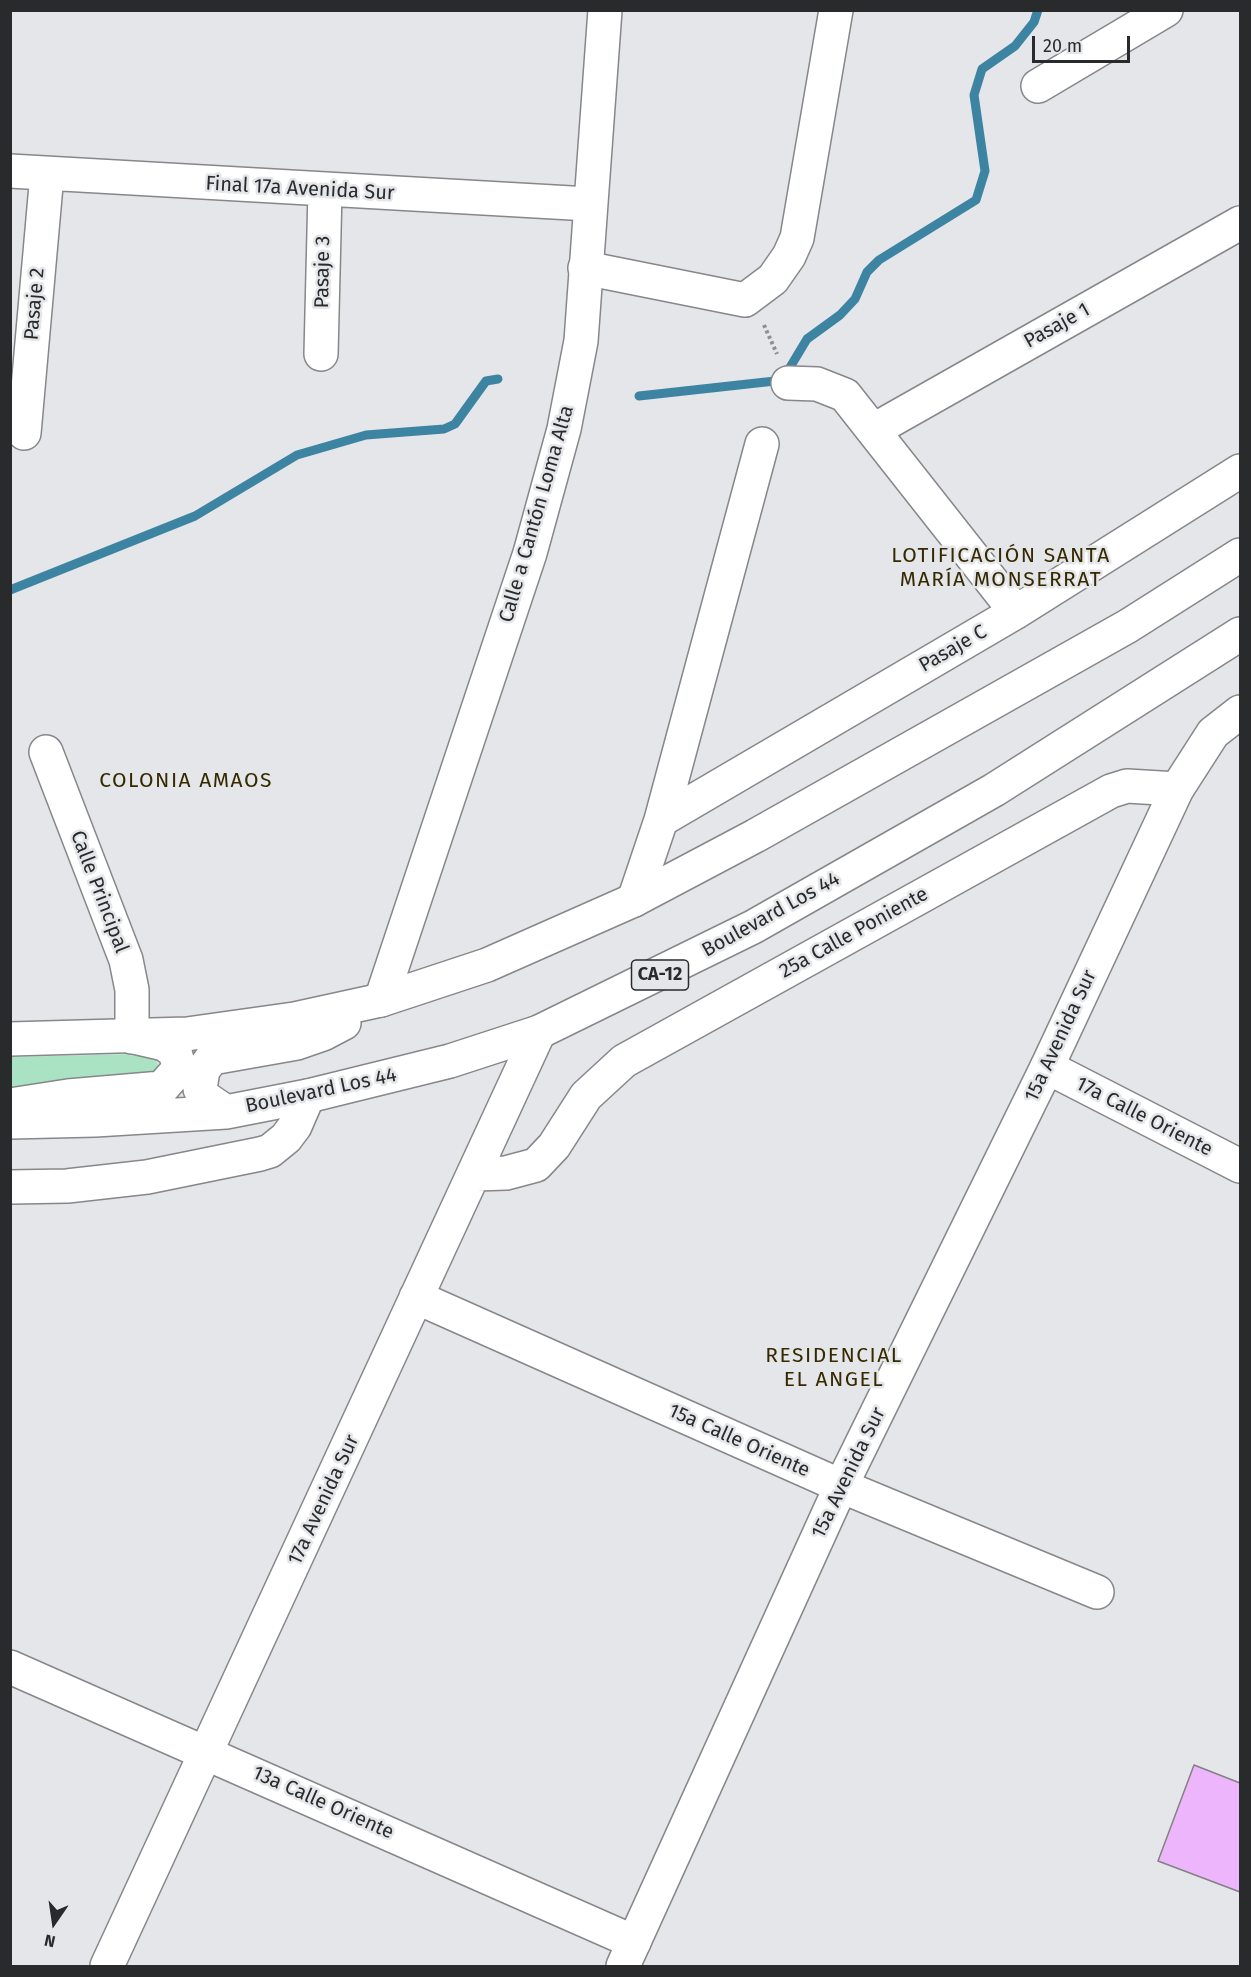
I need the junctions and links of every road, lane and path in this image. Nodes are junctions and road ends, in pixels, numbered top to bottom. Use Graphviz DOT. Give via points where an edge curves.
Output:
graph roads {
  1 [pos="605,10"];
  2 [pos="836,10"];
  3 [pos="1166,10"];
  4 [pos="1038,86"];
  5 [pos="10,171"];
  6 [pos="46,174"];
  7 [pos="325,191"];
  8 [pos="589,204"];
  9 [pos="1240,223"];
  10 [pos="585,268"];
  11 [pos="321,354"];
  12 [pos="788,383"];
  13 [pos="874,430"];
  14 [pos="24,433"];
  15 [pos="762,444"];
  16 [pos="1240,471"];
  17 [pos="1240,555"];
  18 [pos="1016,612"];
  19 [pos="1240,634"];
  20 [pos="1240,712"];
  21 [pos="46,752"];
  22 [pos="1177,789"];
  23 [pos="661,820"];
  24 [pos="634,900"];
  25 [pos="370,1003"];
  26 [pos="539,1032"];
  27 [pos="132,1036"];
  28 [pos="10,1040"];
  29 [pos="1047,1067"];
  30 [pos="308,1096"];
  31 [pos="10,1105"];
  32 [pos="226,1112"];
  33 [pos="10,1122"];
  34 [pos="1240,1167"];
  35 [pos="476,1174"];
  36 [pos="10,1187"];
  37 [pos="416,1297"];
  38 [pos="841,1486"];
  39 [pos="1098,1593"];
  40 [pos="10,1667"];
  41 [pos="208,1752"];
  42 [pos="628,1954"];
  43 [pos="107,1966"];
  1 -- 8 [label="main road, Calle a Cantón Loma Alta"];
  2 -- 10 [label="main road" via="797,238 773,279 745,300"];
  3 -- 4 [label="main road"];
  5 -- 6 [label="main road, Final 17a Avenida Sur"];
  6 -- 7 [label="main road, Final 17a Avenida Sur"];
  6 -- 14 [label="main road, Pasaje 2"];
  7 -- 8 [label="main road, Final 17a Avenida Sur"];
  7 -- 11 [label="main road, Pasaje 3"];
  8 -- 10 [label="main road, Calle a Cantón Loma Alta"];
  9 -- 13 [label="main road, Pasaje 1"];
  10 -- 25 [label="main road, Calle a Cantón Loma Alta" via="580,341 568,407 530,553"];
  12 -- 13 [label="main road" via="817,384 845,395"];
  13 -- 18 [label="main road"];
  15 -- 23 [label="main road"];
  16 -- 18 [label="main road, Pasaje C"];
  17 -- 24 [label="main road" via="1128,626"];
  18 -- 23 [label="main road, Pasaje C"];
  19 -- 26 [label="main road, Boulevard Los 44 / CA-12" via="994,790 774,915"];
  20 -- 22 [label="main road" via="1213,733"];
  21 -- 27 [label="main road, Calle Principal" via="126,960 132,990"];
  22 -- 29 [label="main road, 15a Avenida Sur"];
  22 -- 35 [label="main road, 25a Calle Poniente" via="1127,786 1111,791 624,1061 586,1096 554,1146 536,1165 507,1173"];
  23 -- 24 [label="main road"];
  24 -- 25 [label="main road" via="487,964"];
  25 -- 27 [label="main road" via="294,1019 187,1034"];
  25 -- 32 [label="main road" via="323,1034 212,1058 203,1070 200,1089 204,1097"];
  26 -- 30 [label="main road, Boulevard Los 44 / CA-12" via="450,1061"];
  26 -- 35 [label="main road, 17a Avenida Sur"];
  27 -- 28 [label="main road"];
  27 -- 31 [label="main road" via="164,1044 175,1052 177,1071 168,1083 148,1090"];
  29 -- 34 [label="main road, 17a Calle Oriente"];
  29 -- 38 [label="main road, 15a Avenida Sur"];
  30 -- 32 [label="main road, Boulevard Los 44 / CA-12"];
  30 -- 36 [label="main road" via="286,1138 261,1154 147,1177 67,1186"];
  32 -- 33 [label="main road, Boulevard Los 44 / CA-12"];
  35 -- 37 [label="main road, 17a Avenida Sur"];
  37 -- 38 [label="main road, 15a Calle Oriente"];
  37 -- 41 [label="main road, 17a Avenida Sur"];
  38 -- 39 [label="main road, 15a Calle Oriente"];
  38 -- 42 [label="main road, 15a Avenida Sur"];
  40 -- 41 [label="main road, 13a Calle Oriente"];
  41 -- 42 [label="main road, 13a Calle Oriente"];
  41 -- 43 [label="main road, 17a Avenida Sur"];
}
